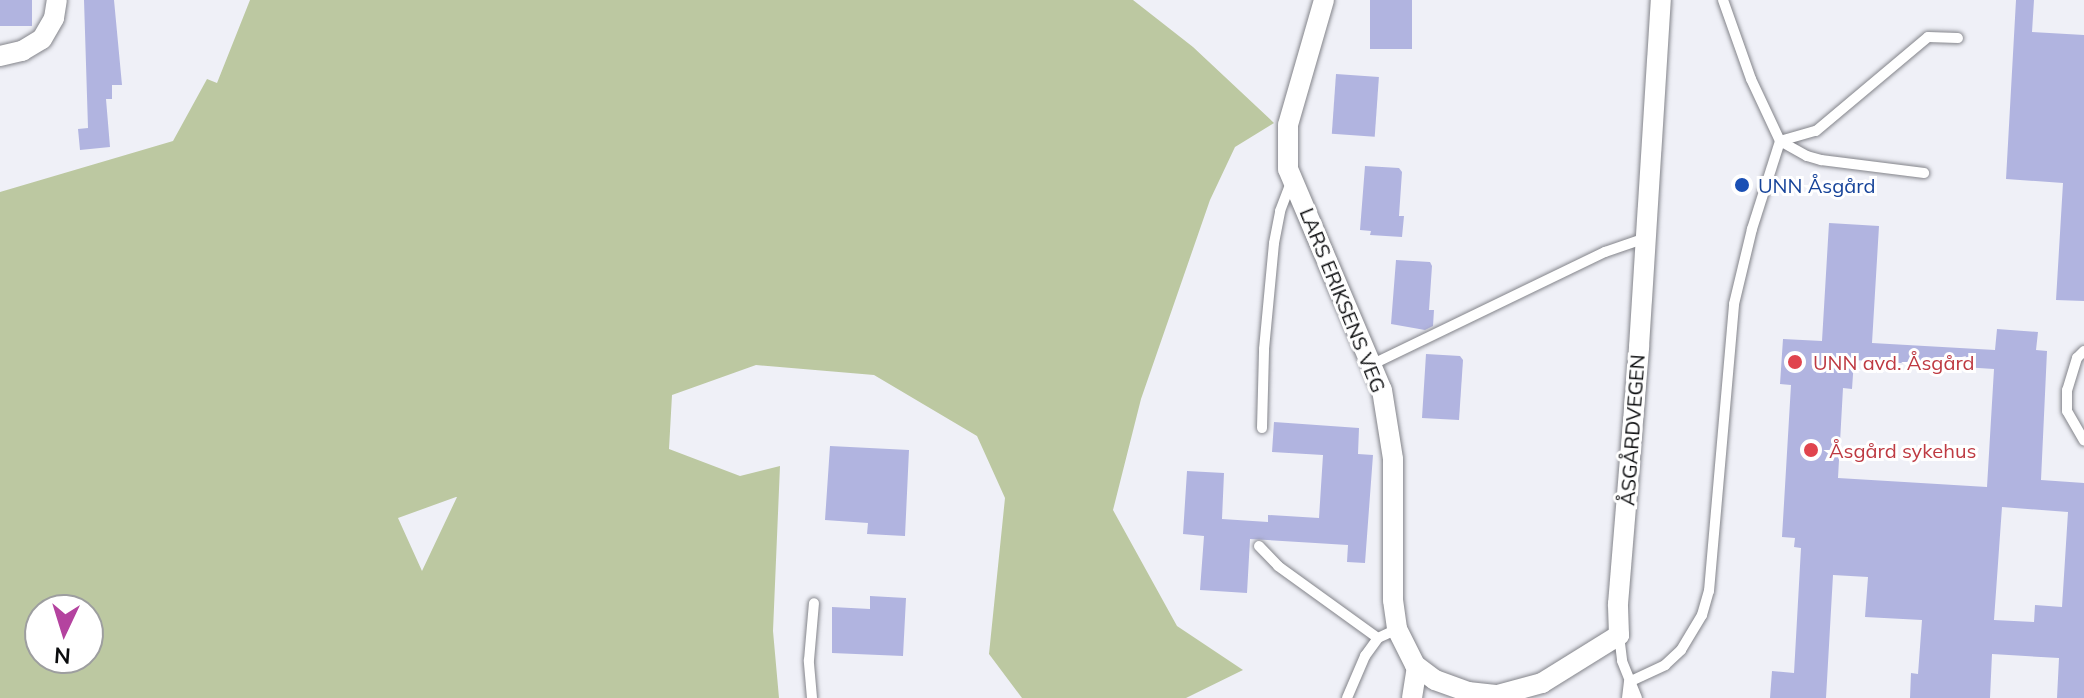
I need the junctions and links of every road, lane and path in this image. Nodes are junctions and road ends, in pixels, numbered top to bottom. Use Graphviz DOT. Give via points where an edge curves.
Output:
graph roads {
  1 [pos="57,0"];
  2 [pos="1324,0"];
  3 [pos="1661,0"];
  4 [pos="1723,0"];
  5 [pos="1958,38"];
  6 [pos="0,56"];
  7 [pos="1780,141"];
  8 [pos="1924,173"];
  9 [pos="1292,181"];
  10 [pos="1646,238"];
  11 [pos="2084,351"];
  12 [pos="1373,364"];
  13 [pos="1262,428"];
  14 [pos="2084,441"];
  15 [pos="1259,546"];
  16 [pos="814,603"];
  17 [pos="1397,629"];
  18 [pos="1619,635"];
  19 [pos="1378,638"];
  20 [pos="1417,667"];
  21 [pos="1629,682"];
  22 [pos="812,698"];
  23 [pos="1347,698"];
  24 [pos="1412,698"];
  25 [pos="1627,698"];
  26 [pos="1637,698"];
  1 -- 6 [label="street" via="42,39"];
  2 -- 9 [label="street, LARS ERIKSENS VEG" via="1288,125"];
  3 -- 10 [label="street, ÅSGÅRDVEGEN"];
  4 -- 7 [label="lane"];
  5 -- 7 [label="lane" via="1928,37 1816,131"];
  7 -- 8 [label="lane" via="1821,160"];
  7 -- 21 [label="lane" via="1734,304 1709,591 1681,650 1665,665"];
  9 -- 12 [label="street, LARS ERIKSENS VEG"];
  9 -- 13 [label="lane" via="1274,243"];
  10 -- 12 [label="lane" via="1605,252"];
  10 -- 18 [label="street, ÅSGÅRDVEGEN"];
  11 -- 14 [label="lane" via="2067,390 2067,411"];
  12 -- 17 [label="street, LARS ERIKSENS VEG" via="1393,459"];
  15 -- 19 [label="lane" via="1278,566"];
  16 -- 22 [label="lane"];
  17 -- 19 [label="lane"];
  17 -- 20 [label="street, LARS ERIKSENS VEG"];
  18 -- 20 [label="street" via="1542,683 1512,693 1468,692"];
  18 -- 21 [label="lane"];
  19 -- 23 [label="lane"];
  20 -- 24 [label="street"];
  21 -- 25 [label="lane"];
  21 -- 26 [label="lane"];
}
